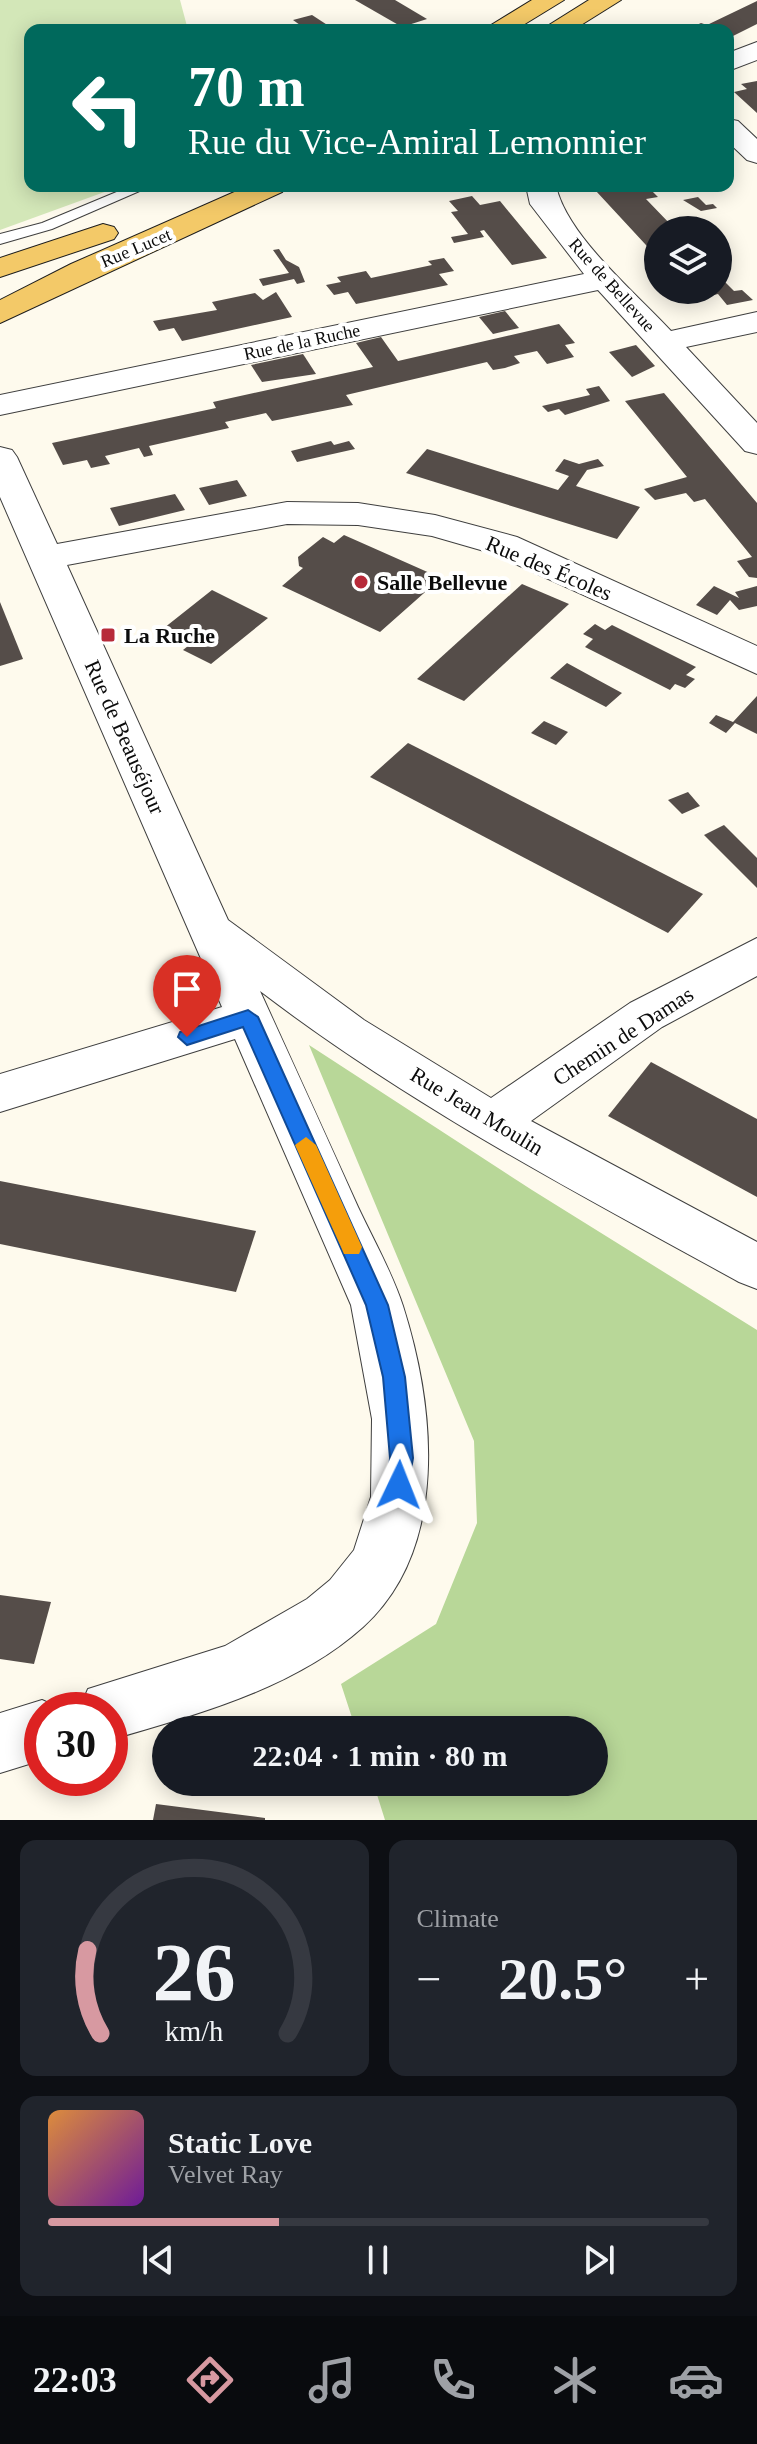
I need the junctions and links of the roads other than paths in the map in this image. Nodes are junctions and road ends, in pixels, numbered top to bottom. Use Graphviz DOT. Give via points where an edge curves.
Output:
graph roads {
  1 [pos="551,0"];
  2 [pos="608,0"];
  3 [pos="507,24"];
  4 [pos="565,24"];
  5 [pos="757,50"];
  6 [pos="734,60"];
  7 [pos="734,133"];
  8 [pos="757,154"];
  9 [pos="129,192"];
  10 [pos="194,192"];
  11 [pos="259,192"];
  12 [pos="542,192"];
  13 [pos="0,239"];
  14 [pos="0,268"];
  15 [pos="604,279"];
  16 [pos="0,313"];
  17 [pos="757,322"];
  18 [pos="663,342"];
  19 [pos="0,405"];
  20 [pos="757,444"];
  21 [pos="0,457"];
  22 [pos="45,558"];
  23 [pos="757,661"];
  24 [pos="212,931"];
  25 [pos="757,955"];
  26 [pos="248,1017"];
  27 [pos="0,1093"];
  28 [pos="492,1123"];
  29 [pos="757,1267"];
  30 [pos="128,1704"];
  31 [pos="24,1736"];
  32 [pos="0,1743"];
  1 -- 3 [label="main road"];
  2 -- 4 [label="main road"];
  5 -- 6 [label="street"];
  7 -- 8 [label="street"];
  9 -- 13 [label="lane"];
  10 -- 14 [label="main road, Rue Lucet" via="127,224"];
  11 -- 16 [label="main road, Rue Lucet"];
  12 -- 15 [label="street, Rue de Bellevue" via="555,222"];
  15 -- 18 [label="street, Rue de Bellevue"];
  15 -- 19 [label="street, Rue de la Ruche"];
  17 -- 18 [label="street, Rue de Bellevue"];
  18 -- 20 [label="street"];
  21 -- 22 [label="street, Rue de Beauséjour"];
  22 -- 23 [label="street, Rue des Écoles" via="287,513 358,514 435,526 504,545"];
  22 -- 24 [label="street, Rue de Beauséjour"];
  24 -- 26 [label="street, Rue de Beauséjour"];
  24 -- 28 [label="street, Rue Jean Moulin" via="348,1033"];
  25 -- 28 [label="street, Chemin de Damas" via="646,1015"];
  26 -- 27 [label="street"];
  26 -- 30 [label="street, Rue de Beauséjour" via="377,1305 394,1377 402,1458 397,1512 377,1565 352,1599 322,1624 234,1673"];
  28 -- 29 [label="street, Rue Jean Moulin"];
  31 -- 32 [label="street"];
}
